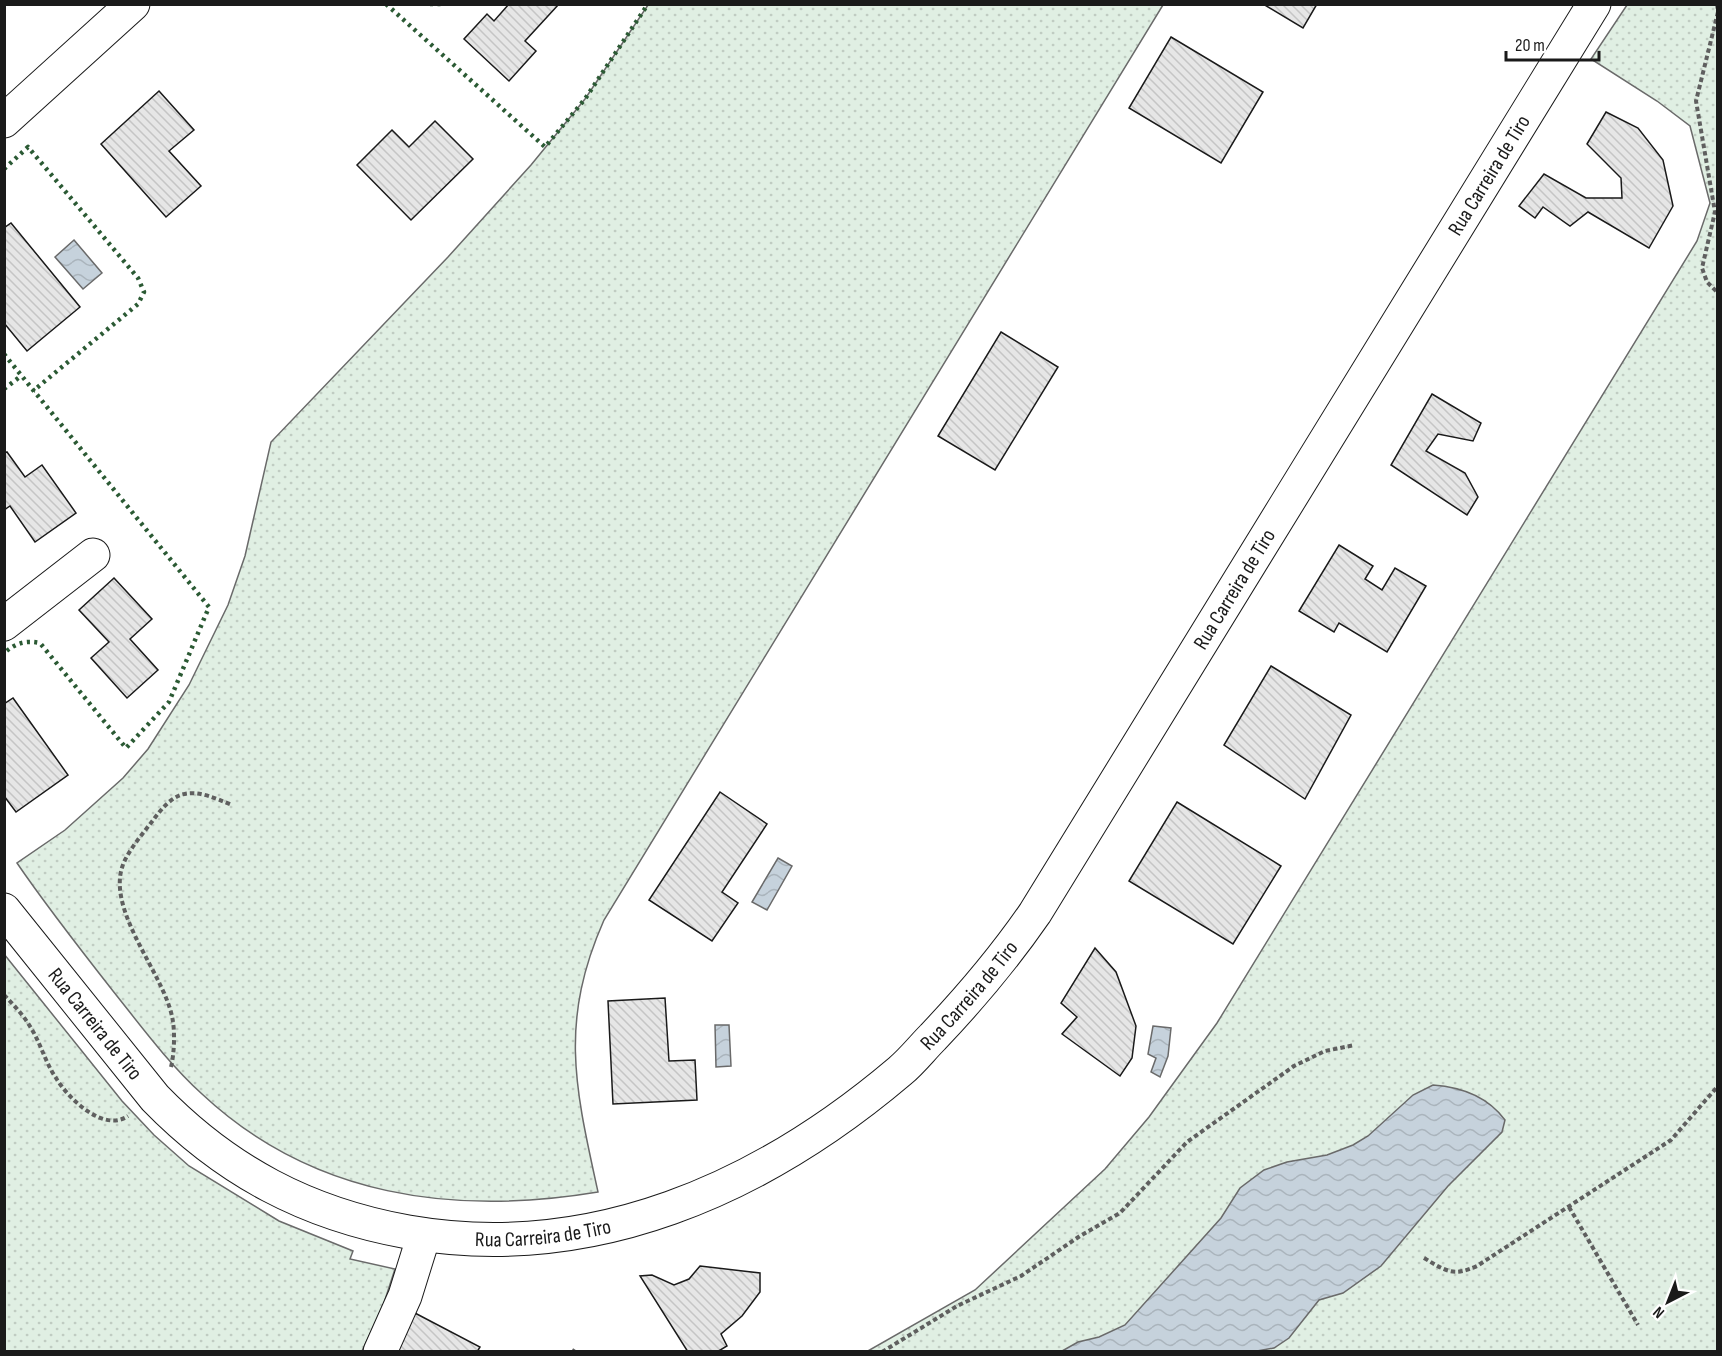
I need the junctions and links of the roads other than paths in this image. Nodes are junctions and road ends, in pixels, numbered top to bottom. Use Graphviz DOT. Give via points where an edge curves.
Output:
graph roads {
  1 [pos="133,4"];
  2 [pos="1594,4"];
  3 [pos="4,122"];
  4 [pos="93,555"];
  5 [pos="4,624"];
  6 [pos="4,910"];
  7 [pos="424,1235"];
  8 [pos="380,1352"];
  1 -- 3 [label="street"];
  2 -- 7 [label="street, Rua Carreira de Tiro" via="1035,913 962,1008 903,1069 865,1100 775,1160 725,1186 619,1224 573,1234 526,1240"];
  4 -- 5 [label="street"];
  6 -- 7 [label="street, Rua Carreira de Tiro" via="155,1098 199,1139 264,1184 357,1222"];
  7 -- 8 [label="street" via="405,1296"];
}
